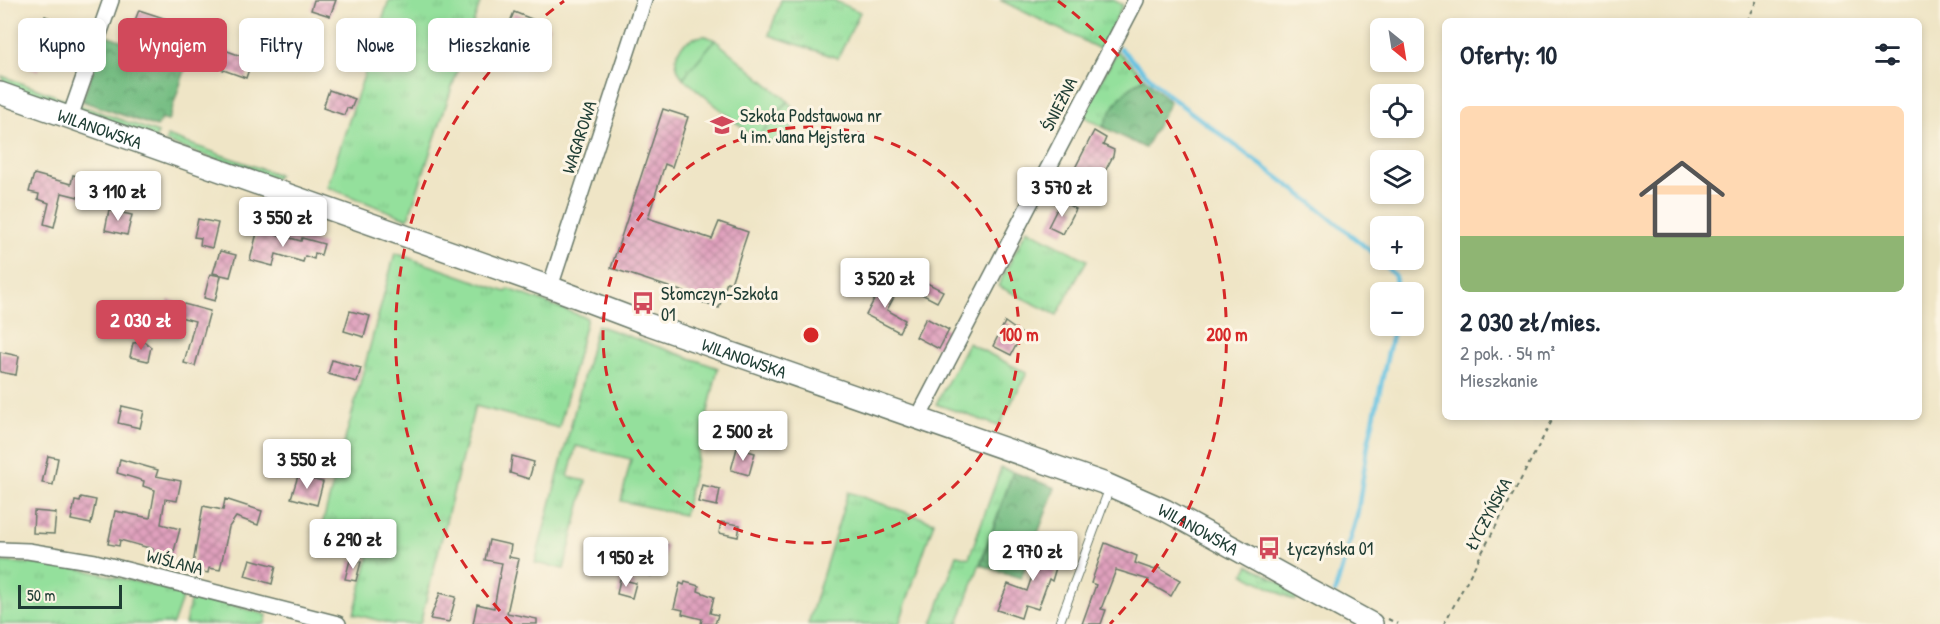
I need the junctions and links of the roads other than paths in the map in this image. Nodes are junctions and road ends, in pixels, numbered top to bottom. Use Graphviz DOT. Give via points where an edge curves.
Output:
graph roads {
  1 [pos="111,0"];
  2 [pos="644,0"];
  3 [pos="1136,0"];
  4 [pos="0,93"];
  5 [pos="70,117"];
  6 [pos="550,287"];
  7 [pos="918,418"];
  8 [pos="1111,486"];
  9 [pos="0,550"];
  10 [pos="338,624"];
  11 [pos="1059,624"];
  12 [pos="1372,624"];
  1 -- 5 [label="street"];
  2 -- 6 [label="street, WAGAROWA"];
  3 -- 7 [label="street, ŚNIEŻNA"];
  4 -- 5 [label="main road, WILANOWSKA"];
  5 -- 6 [label="main road, WILANOWSKA"];
  6 -- 7 [label="main road, WILANOWSKA"];
  7 -- 8 [label="main road, WILANOWSKA"];
  8 -- 11 [label="lane"];
  8 -- 12 [label="main road, WILANOWSKA" via="1174,515"];
  9 -- 10 [label="street, WIŚLANA" via="95,562"];
}
